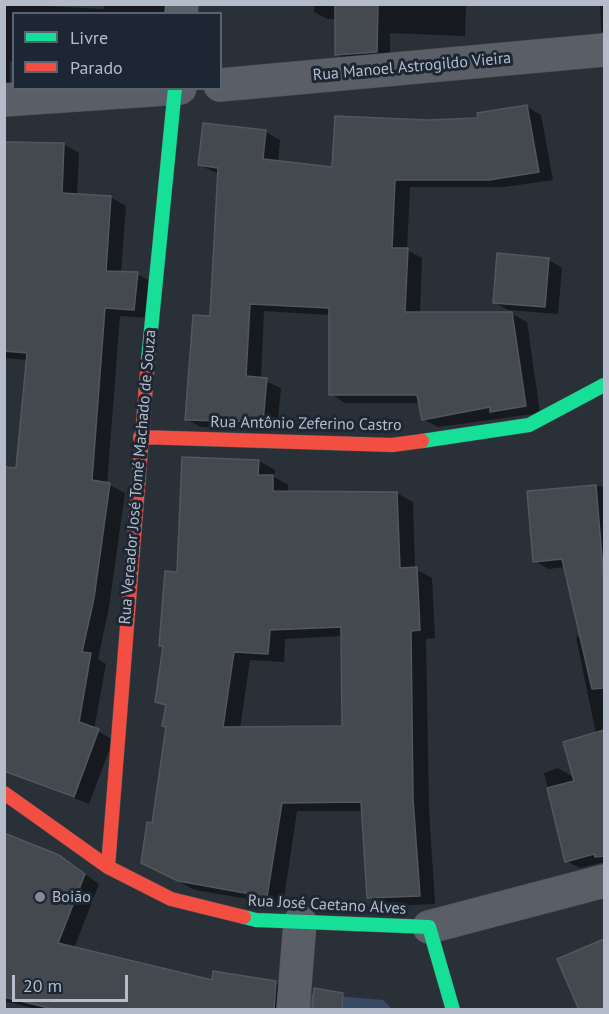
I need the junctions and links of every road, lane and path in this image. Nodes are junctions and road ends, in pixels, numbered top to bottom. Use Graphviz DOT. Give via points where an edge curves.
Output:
graph roads {
  1 [pos="604,50"];
  2 [pos="222,85"];
  3 [pos="159,90"];
  4 [pos="175,90"];
  5 [pos="4,100"];
  6 [pos="604,385"];
  7 [pos="140,437"];
  8 [pos="4,793"];
  9 [pos="108,867"];
  10 [pos="604,881"];
  11 [pos="300,922"];
  12 [pos="429,927"];
  13 [pos="293,1010"];
  14 [pos="453,1010"];
  1 -- 2 [label="street, Rua Manoel Astrogildo Vieira"];
  3 -- 5 [label="street"];
  4 -- 7 [label="street, Rua Vereador José Tomé Machado de Souza"];
  6 -- 7 [label="street, Rua Antônio Zeferino Castro" via="529,425 392,446"];
  7 -- 9 [label="street, Rua Vereador José Tomé Machado de Souza"];
  8 -- 9 [label="street, Rua José Caetano Alves"];
  9 -- 11 [label="street, Rua José Caetano Alves" via="171,899 256,920"];
  10 -- 12 [label="street"];
  11 -- 12 [label="street, Rua José Caetano Alves"];
  11 -- 13 [label="street"];
  12 -- 14 [label="street"];
}
